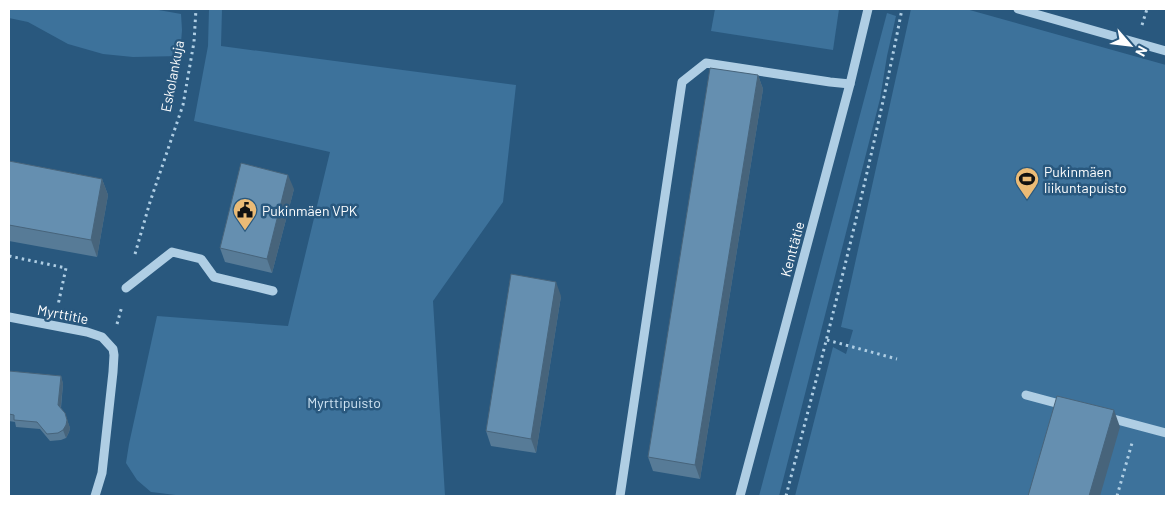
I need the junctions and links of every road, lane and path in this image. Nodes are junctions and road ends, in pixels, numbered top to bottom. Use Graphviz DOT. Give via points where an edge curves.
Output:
graph roads {
  1 [pos="196,9"];
  2 [pos="868,9"];
  3 [pos="902,9"];
  4 [pos="1018,9"];
  5 [pos="1147,9"];
  6 [pos="1142,25"];
  7 [pos="1166,51"];
  8 [pos="850,84"];
  9 [pos="159,175"];
  10 [pos="9,256"];
  11 [pos="126,288"];
  12 [pos="274,291"];
  13 [pos="58,305"];
  14 [pos="9,317"];
  15 [pos="827,340"];
  16 [pos="897,359"];
  17 [pos="1026,395"];
  18 [pos="1072,407"];
  19 [pos="1100,415"];
  20 [pos="1137,425"];
  21 [pos="1166,433"];
  22 [pos="95,496"];
  23 [pos="620,496"];
  24 [pos="740,496"];
  25 [pos="786,496"];
  26 [pos="1117,496"];
  1 -- 9 [label="path, Eskolankuja" via="183,105"];
  2 -- 8 [label="street, Kenttätie"];
  3 -- 15 [label="path"];
  4 -- 7 [label="street"];
  5 -- 6 [label="path"];
  8 -- 23 [label="street" via="706,63 682,82"];
  8 -- 24 [label="street, Kenttätie"];
  10 -- 13 [label="path" via="66,268"];
  11 -- 12 [label="street" via="172,252 201,259 214,277"];
  14 -- 22 [label="street, Myrttitie" via="87,332 102,337 113,349 102,473"];
  15 -- 16 [label="path"];
  15 -- 25 [label="path"];
  17 -- 18 [label="street"];
  19 -- 20 [label="street"];
  20 -- 21 [label="street"];
  20 -- 26 [label="path"];
}
